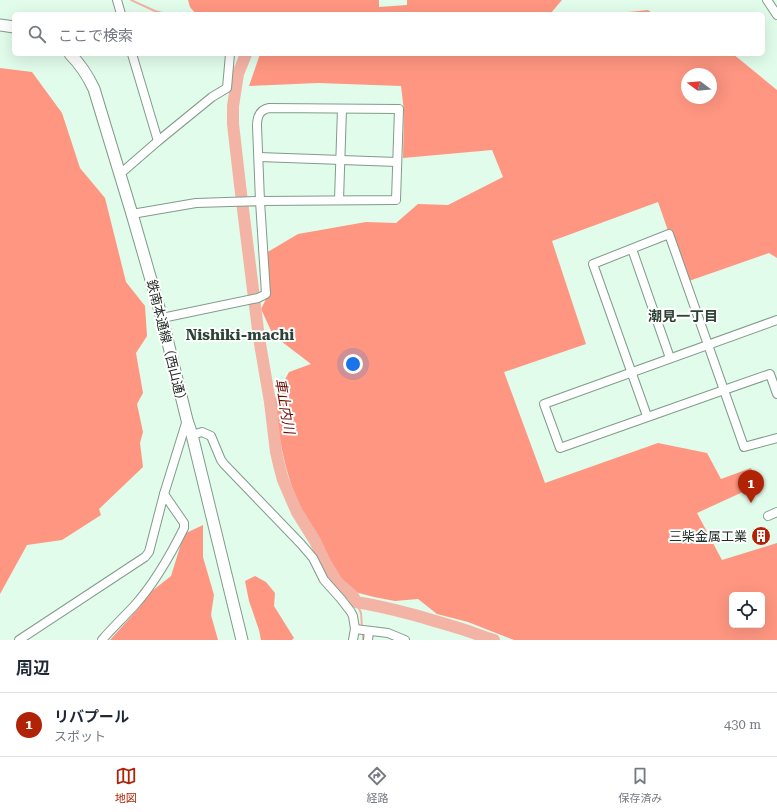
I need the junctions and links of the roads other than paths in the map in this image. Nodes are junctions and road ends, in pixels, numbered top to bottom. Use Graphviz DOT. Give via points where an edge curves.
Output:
graph roads {
  1 [pos="117,0"];
  2 [pos="767,0"];
  3 [pos="120,12"];
  4 [pos="777,15"];
  5 [pos="0,25"];
  6 [pos="12,27"];
  7 [pos="72,56"];
  8 [pos="133,56"];
  9 [pos="230,56"];
  10 [pos="342,109"];
  11 [pos="158,141"];
  12 [pos="258,157"];
  13 [pos="340,160"];
  14 [pos="397,162"];
  15 [pos="120,174"];
  16 [pos="339,200"];
  17 [pos="260,201"];
  18 [pos="132,214"];
  19 [pos="632,249"];
  20 [pos="162,318"];
  21 [pos="777,320"];
  22 [pos="708,345"];
  23 [pos="670,358"];
  24 [pos="631,372"];
  25 [pos="724,390"];
  26 [pos="777,394"];
  27 [pos="648,416"];
  28 [pos="187,420"];
  29 [pos="192,435"];
  30 [pos="777,438"];
  31 [pos="164,494"];
  32 [pos="777,512"];
  33 [pos="768,516"];
  34 [pos="362,630"];
  35 [pos="24,639"];
  36 [pos="102,640"];
  37 [pos="242,640"];
  38 [pos="353,640"];
  39 [pos="368,640"];
  40 [pos="405,640"];
  1 -- 3 [label="street"];
  2 -- 4 [label="street"];
  5 -- 6 [label="street"];
  7 -- 15 [label="street, 鉄南本通線（西山通）" via="86,73 94,89"];
  8 -- 11 [label="street"];
  9 -- 11 [label="street" via="227,88"];
  10 -- 12 [label="street" via="264,109 258,118"];
  10 -- 13 [label="street"];
  10 -- 14 [label="street" via="399,109"];
  11 -- 15 [label="street"];
  12 -- 13 [label="street"];
  12 -- 17 [label="street"];
  13 -- 14 [label="street"];
  13 -- 16 [label="street"];
  14 -- 16 [label="street" via="396,200"];
  15 -- 18 [label="street, 鉄南本通線（西山通）"];
  16 -- 17 [label="street"];
  17 -- 18 [label="street" via="196,203"];
  17 -- 20 [label="street" via="266,294 254,299"];
  18 -- 20 [label="street, 鉄南本通線（西山通）"];
  19 -- 22 [label="street" via="669,234"];
  19 -- 23 [label="street"];
  19 -- 24 [label="street" via="593,264"];
  20 -- 28 [label="street, 鉄南本通線（西山通）"];
  21 -- 22 [label="street"];
  22 -- 23 [label="street"];
  22 -- 25 [label="street"];
  23 -- 24 [label="street"];
  24 -- 27 [label="street"];
  24 -- 27 [label="street" via="544,404 560,448"];
  25 -- 26 [label="street" via="770,374"];
  25 -- 27 [label="street"];
  25 -- 30 [label="street" via="744,447"];
  28 -- 29 [label="street, 鉄南本通線（西山通）"];
  28 -- 31 [label="street"];
  29 -- 34 [label="street" via="202,432 211,436 224,464 305,548 324,580 348,607"];
  29 -- 37 [label="street, 鉄南本通線（西山通）"];
  31 -- 35 [label="street" via="149,552 145,557"];
  31 -- 36 [label="street" via="184,523 184,528 159,574"];
  32 -- 33 [label="street"];
  34 -- 38 [label="street"];
  34 -- 39 [label="street"];
  34 -- 40 [label="street" via="388,633"];
}
